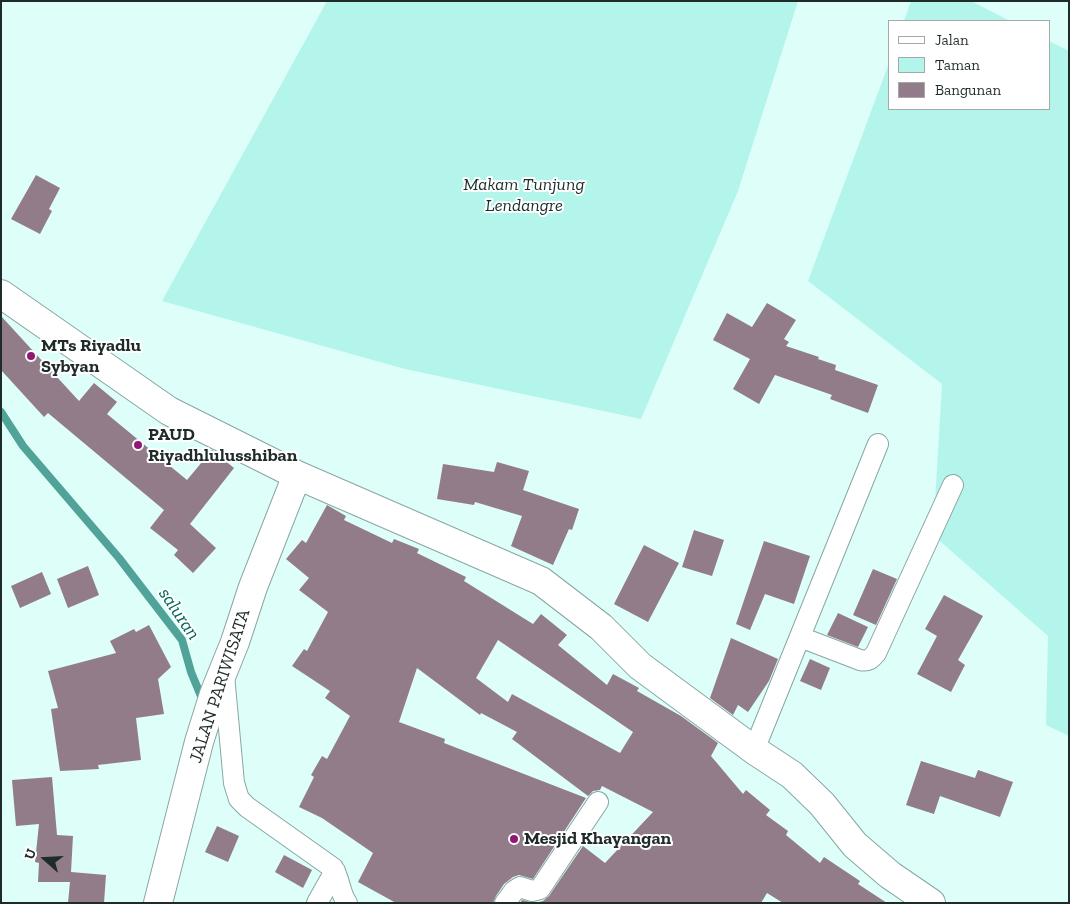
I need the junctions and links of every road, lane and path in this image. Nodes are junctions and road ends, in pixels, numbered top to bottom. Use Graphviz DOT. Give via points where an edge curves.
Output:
graph roads {
  1 [pos="1,294"];
  2 [pos="878,444"];
  3 [pos="297,475"];
  4 [pos="953,486"];
  5 [pos="800,637"];
  6 [pos="223,668"];
  7 [pos="754,750"];
  8 [pos="598,802"];
  9 [pos="335,871"];
  10 [pos="158,903"];
  11 [pos="317,903"];
  12 [pos="347,903"];
  13 [pos="505,903"];
  14 [pos="931,903"];
  1 -- 3 [label="street" via="169,411"];
  2 -- 5 [label="street"];
  3 -- 6 [label="street, JALAN PARIWISATA"];
  3 -- 7 [label="street" via="541,581 601,627 640,666"];
  4 -- 5 [label="street" via="870,659 860,660"];
  5 -- 7 [label="street"];
  6 -- 9 [label="street" via="236,794 247,807"];
  6 -- 10 [label="street, JALAN PARIWISATA" via="199,742"];
  7 -- 14 [label="street" via="792,775 822,804 855,845 890,875"];
  8 -- 13 [label="street" via="540,889 532,891 520,887"];
  9 -- 11 [label="street"];
  9 -- 12 [label="street"];
}
